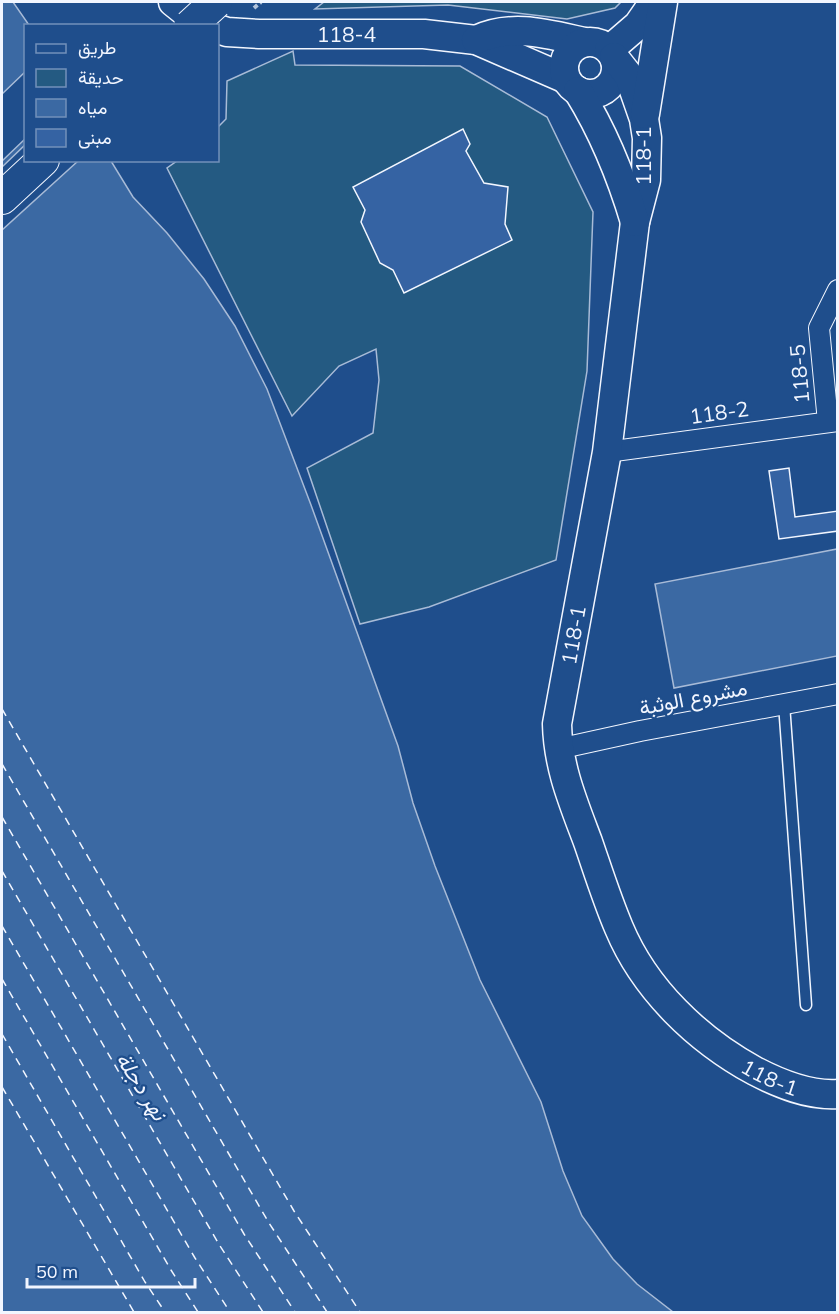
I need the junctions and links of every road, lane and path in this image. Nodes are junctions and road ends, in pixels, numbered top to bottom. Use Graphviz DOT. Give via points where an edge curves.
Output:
graph roads {
  1 [pos="173,2"];
  2 [pos="216,2"];
  3 [pos="654,2"];
  4 [pos="663,2"];
  5 [pos="192,24"];
  6 [pos="203,24"];
  7 [pos="219,29"];
  8 [pos="476,40"];
  9 [pos="603,50"];
  10 [pos="572,85"];
  11 [pos="644,119"];
  12 [pos="41,162"];
  13 [pos="2,198"];
  14 [pos="635,222"];
  15 [pos="837,290"];
  16 [pos="833,421"];
  17 [pos="606,452"];
  18 [pos="837,694"];
  19 [pos="784,704"];
  20 [pos="558,749"];
  21 [pos="806,1005"];
  22 [pos="837,1094"];
  1 -- 6 [label="street"];
  2 -- 5 [label="main road, bridge"];
  3 -- 9 [label="street" via="638,25"];
  4 -- 11 [label="street"];
  7 -- 8 [label="street, 118-4" via="248,33 424,34"];
  8 -- 9 [label="street, 118-4" via="510,30 546,34"];
  8 -- 10 [label="street, 118-4"];
  9 -- 10 [label="street" via="569,52 564,69"];
  9 -- 10 [label="street" via="615,75 611,83 596,93"];
  9 -- 11 [label="street, 118-1" via="629,76"];
  10 -- 14 [label="street" via="608,145"];
  11 -- 14 [label="street, 118-1" via="646,180"];
  12 -- 13 [label="main road"];
  14 -- 17 [label="street, 118-1"];
  15 -- 16 [label="street, 118-5" via="819,328"];
  16 -- 17 [label="street, 118-2"];
  17 -- 20 [label="street, 118-1" via="557,724"];
  18 -- 19 [label="street, مشروع الوثبة"];
  19 -- 20 [label="street, مشروع الوثبة"];
  19 -- 21 [label="lane"];
  20 -- 22 [label="street, 118-1" via="564,778 620,930 644,973 682,1019 729,1057 779,1084 824,1095"];
}
